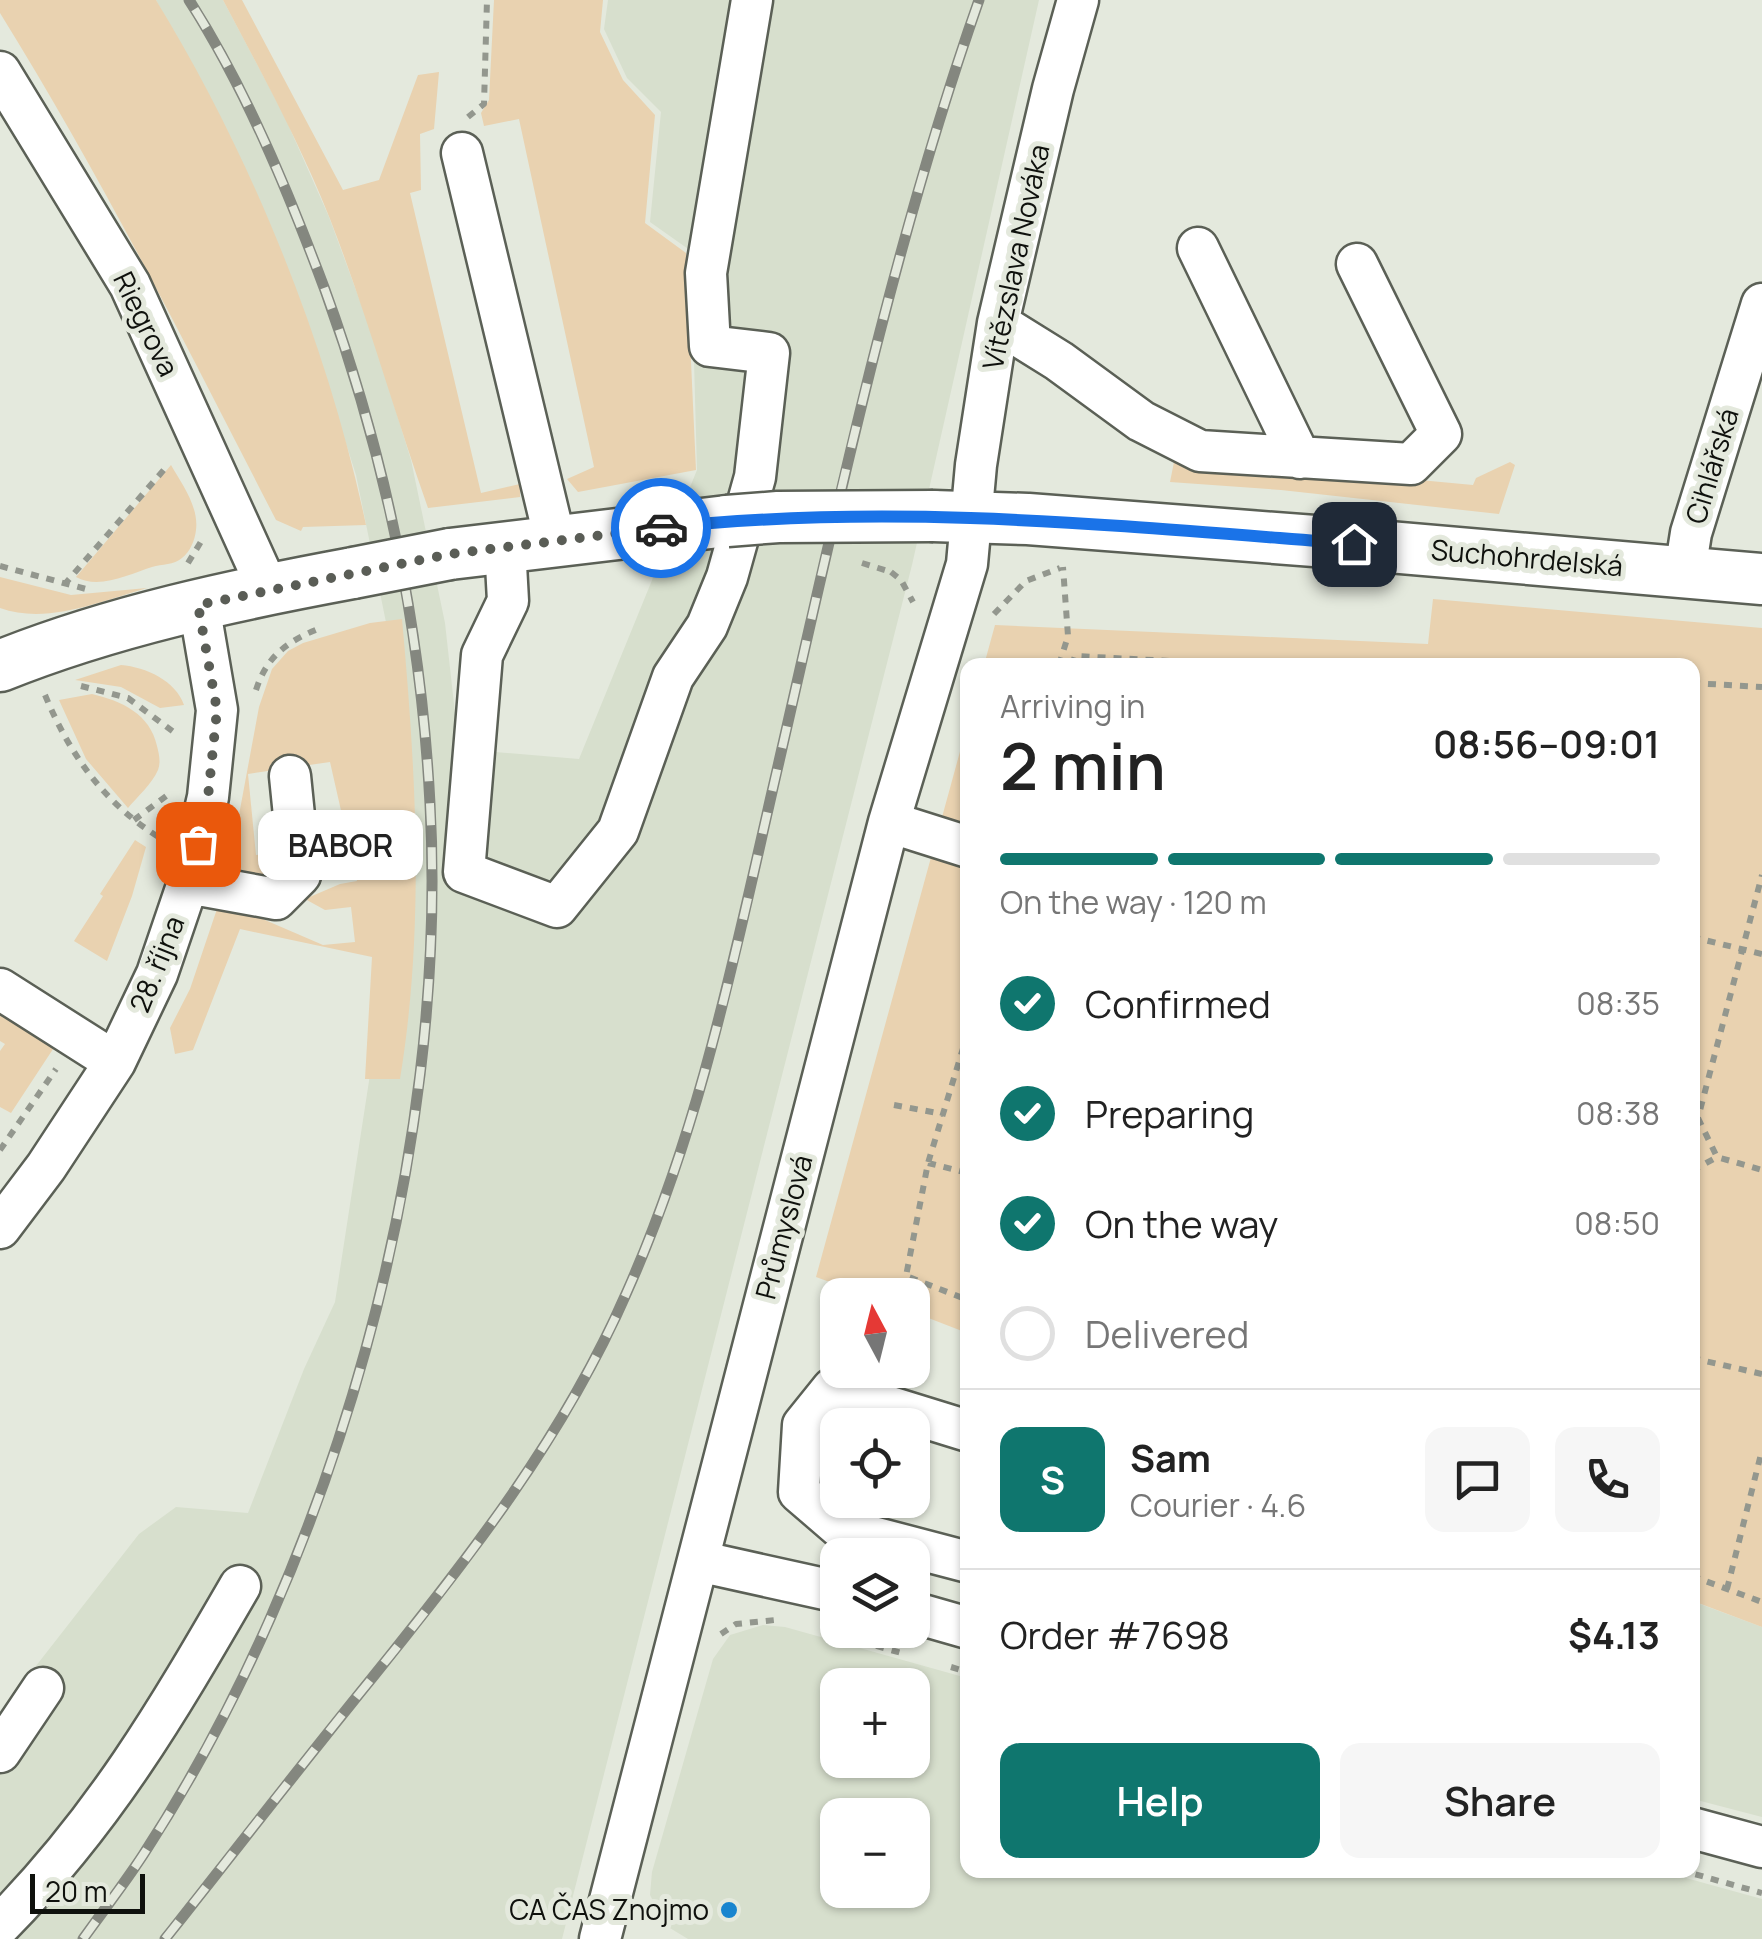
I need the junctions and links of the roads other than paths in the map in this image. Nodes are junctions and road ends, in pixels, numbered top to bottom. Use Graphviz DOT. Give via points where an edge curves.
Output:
graph roads {
  1 [pos="752,0"];
  2 [pos="1078,0"];
  3 [pos="0,72"];
  4 [pos="462,153"];
  5 [pos="1198,248"];
  6 [pos="1358,264"];
  7 [pos="1762,304"];
  8 [pos="998,322"];
  9 [pos="1300,458"];
  10 [pos="953,517"];
  11 [pos="555,540"];
  12 [pos="505,546"];
  13 [pos="1685,572"];
  14 [pos="1762,578"];
  15 [pos="191,586"];
  16 [pos="268,589"];
  17 [pos="28,673"];
  18 [pos="290,776"];
  19 [pos="889,822"];
  20 [pos="960,844"];
  21 [pos="188,884"];
  22 [pos="0,990"];
  23 [pos="115,1062"];
  24 [pos="0,1228"];
  25 [pos="960,1430"];
  26 [pos="698,1560"];
  27 [pos="960,1560"];
  28 [pos="240,1586"];
  29 [pos="820,1588"];
  30 [pos="930,1617"];
  31 [pos="960,1626"];
  32 [pos="43,1688"];
  33 [pos="0,1752"];
  34 [pos="1700,1830"];
  35 [pos="1762,1847"];
  36 [pos="0,1924"];
  37 [pos="604,1938"];
  1 -- 12 [label="street" via="706,274 710,346 769,353 755,478 708,626 673,677 618,831 557,907 464,872 482,655 508,600"];
  2 -- 8 [label="street, Vítězslava Nováka"];
  3 -- 16 [label="street, Riegrova" via="130,285"];
  4 -- 11 [label="street"];
  5 -- 9 [label="street"];
  6 -- 9 [label="street" via="1441,434 1411,464"];
  7 -- 13 [label="street, Cihlářská"];
  8 -- 9 [label="street" via="1141,421 1200,451"];
  8 -- 10 [label="street, Vítězslava Nováka" via="976,464"];
  10 -- 11 [label="main road, Suchohrdelská, bridge" via="778,517"];
  10 -- 13 [label="main road, Suchohrdelská"];
  10 -- 19 [label="street, Průmyslová" via="967,564"];
  11 -- 12 [label="main road, Suchohrdelská"];
  12 -- 16 [label="main road, Suchohrdelská, bridge"];
  13 -- 14 [label="main road, Suchohrdelská"];
  15 -- 16 [label="main road, Suchohrdelská"];
  15 -- 17 [label="main road, Suchohrdelská"];
  15 -- 21 [label="street, 28. října" via="217,710 208,797"];
  18 -- 21 [label="street" via="300,875 276,899"];
  19 -- 20 [label="street"];
  19 -- 26 [label="street, Průmyslová"];
  21 -- 23 [label="street, 28. října" via="157,974"];
  22 -- 23 [label="street"];
  23 -- 24 [label="street, 28. října"];
  25 -- 27 [label="street" via="832,1390 804,1424 800,1492 842,1529"];
  26 -- 29 [label="street"];
  26 -- 37 [label="street, Průmyslová"];
  28 -- 36 [label="street" via="98,1814"];
  30 -- 31 [label="street"];
  32 -- 33 [label="street"];
  34 -- 35 [label="street"];
}
